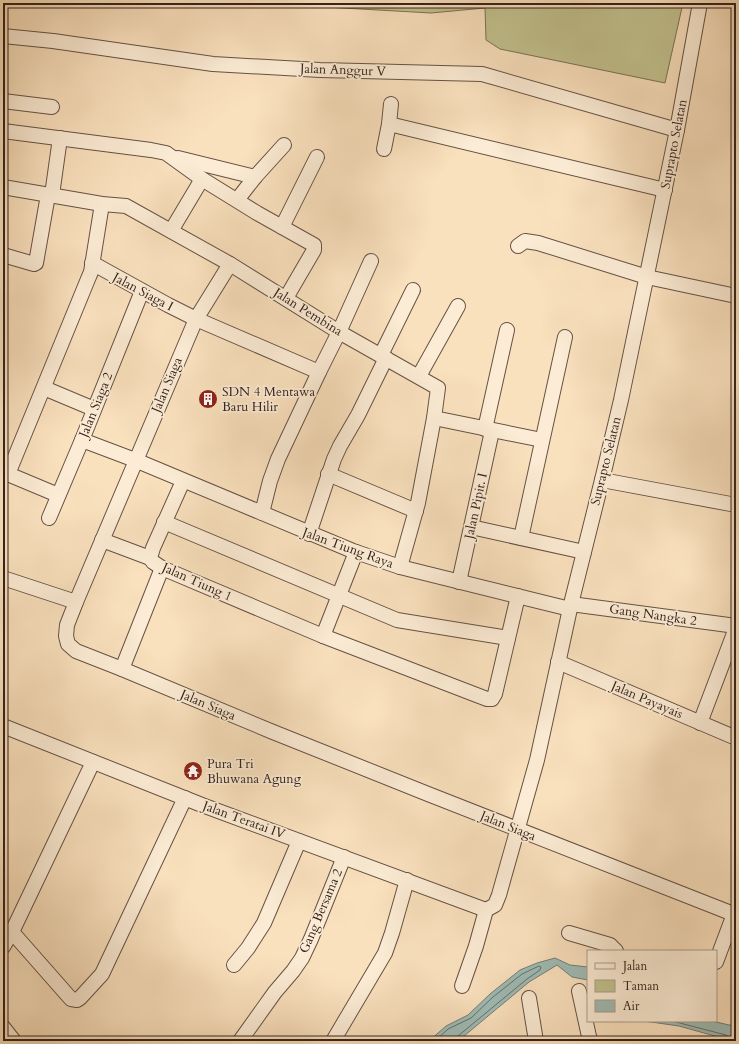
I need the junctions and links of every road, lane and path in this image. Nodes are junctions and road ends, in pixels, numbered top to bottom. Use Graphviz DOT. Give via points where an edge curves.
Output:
graph roads {
  1 [pos="700,3"];
  2 [pos="3,36"];
  3 [pos="3,101"];
  4 [pos="391,104"];
  5 [pos="52,107"];
  6 [pos="390,124"];
  7 [pos="677,130"];
  8 [pos="3,131"];
  9 [pos="60,138"];
  10 [pos="284,145"];
  11 [pos="384,149"];
  12 [pos="170,157"];
  13 [pos="317,157"];
  14 [pos="255,177"];
  15 [pos="202,179"];
  16 [pos="3,187"];
  17 [pos="665,190"];
  18 [pos="50,195"];
  19 [pos="237,200"];
  20 [pos="102,204"];
  21 [pos="282,227"];
  22 [pos="171,231"];
  23 [pos="518,246"];
  24 [pos="3,255"];
  25 [pos="371,261"];
  26 [pos="92,263"];
  27 [pos="230,264"];
  28 [pos="647,277"];
  29 [pos="413,290"];
  30 [pos="142,291"];
  31 [pos="736,296"];
  32 [pos="286,298"];
  33 [pos="458,306"];
  34 [pos="196,319"];
  35 [pos="507,330"];
  36 [pos="339,332"];
  37 [pos="565,337"];
  38 [pos="383,356"];
  39 [pos="319,372"];
  40 [pos="419,376"];
  41 [pos="44,388"];
  42 [pos="94,409"];
  43 [pos="434,418"];
  44 [pos="488,430"];
  45 [pos="82,440"];
  46 [pos="542,440"];
  47 [pos="136,460"];
  48 [pos="6,473"];
  49 [pos="328,474"];
  50 [pos="602,480"];
  51 [pos="183,481"];
  52 [pos="58,495"];
  53 [pos="736,505"];
  54 [pos="416,511"];
  55 [pos="262,514"];
  56 [pos="49,518"];
  57 [pos="164,522"];
  58 [pos="471,527"];
  59 [pos="309,534"];
  60 [pos="521,538"];
  61 [pos="102,540"];
  62 [pos="356,552"];
  63 [pos="584,552"];
  64 [pos="150,558"];
  65 [pos="400,567"];
  66 [pos="162,568"];
  67 [pos="3,578"];
  68 [pos="459,582"];
  69 [pos="338,596"];
  70 [pos="518,596"];
  71 [pos="76,602"];
  72 [pos="570,607"];
  73 [pos="736,627"];
  74 [pos="323,636"];
  75 [pos="508,638"];
  76 [pos="558,662"];
  77 [pos="122,669"];
  78 [pos="700,723"];
  79 [pos="3,726"];
  80 [pos="736,738"];
  81 [pos="93,762"];
  82 [pos="184,798"];
  83 [pos="518,830"];
  84 [pos="299,840"];
  85 [pos="344,857"];
  86 [pos="407,880"];
  87 [pos="486,910"];
  88 [pos="735,914"];
  89 [pos="12,932"];
  90 [pos="568,933"];
  91 [pos="3,947"];
  92 [pos="615,950"];
  93 [pos="717,959"];
  94 [pos="234,965"];
  95 [pos="462,986"];
  96 [pos="579,991"];
  97 [pos="529,998"];
  98 [pos="3,1027"];
  99 [pos="14,1041"];
  100 [pos="240,1041"];
  101 [pos="333,1041"];
  102 [pos="536,1041"];
  103 [pos="590,1041"];
  1 -- 7 [label="street, Suprapto Selatan"];
  2 -- 7 [label="street, Jalan Anggur V" via="213,64 320,70 482,74"];
  3 -- 5 [label="street"];
  4 -- 6 [label="street"];
  6 -- 11 [label="street"];
  6 -- 17 [label="street"];
  7 -- 17 [label="street, Suprapto Selatan"];
  8 -- 9 [label="street"];
  9 -- 12 [label="street" via="151,150"];
  9 -- 18 [label="street"];
  10 -- 14 [label="street"];
  12 -- 14 [label="street"];
  12 -- 15 [label="street"];
  13 -- 21 [label="street"];
  14 -- 19 [label="street"];
  15 -- 19 [label="street"];
  15 -- 22 [label="street"];
  16 -- 18 [label="street, Jalan Pembina"];
  17 -- 28 [label="street, Suprapto Selatan"];
  18 -- 20 [label="street, Jalan Pembina"];
  18 -- 24 [label="street" via="36,263"];
  19 -- 21 [label="street"];
  20 -- 22 [label="street, Jalan Pembina" via="126,206"];
  20 -- 26 [label="street"];
  21 -- 32 [label="street" via="313,244 315,248"];
  22 -- 27 [label="street, Jalan Pembina"];
  23 -- 28 [label="street" via="525,241 538,243"];
  25 -- 36 [label="street"];
  26 -- 30 [label="street, Jalan Siaga I"];
  26 -- 41 [label="street" via="88,279"];
  27 -- 32 [label="street, Jalan Pembina"];
  27 -- 34 [label="street, Jalan Siaga"];
  28 -- 31 [label="street"];
  28 -- 50 [label="street, Suprapto Selatan"];
  29 -- 38 [label="street"];
  30 -- 34 [label="street, Jalan Siaga I"];
  30 -- 42 [label="street, Jalan Siaga 2"];
  32 -- 36 [label="street, Jalan Pembina"];
  33 -- 40 [label="street"];
  34 -- 39 [label="street, Jalan Siaga I"];
  34 -- 47 [label="street, Jalan Siaga"];
  35 -- 44 [label="street, Jalan Pipit. I"];
  36 -- 38 [label="street, Jalan Pembina"];
  36 -- 39 [label="street"];
  37 -- 46 [label="street"];
  38 -- 40 [label="street, Jalan Pembina"];
  38 -- 49 [label="street" via="358,415"];
  39 -- 55 [label="street" via="276,465"];
  40 -- 43 [label="street, Jalan Pembina" via="438,388"];
  41 -- 42 [label="street"];
  41 -- 48 [label="street"];
  42 -- 45 [label="street, Jalan Siaga 2"];
  43 -- 44 [label="street"];
  43 -- 54 [label="street, Jalan Pembina"];
  44 -- 46 [label="street"];
  44 -- 58 [label="street, Jalan Pipit. I"];
  45 -- 47 [label="street, Jalan Tiung Raya"];
  45 -- 52 [label="street, Jalan Siaga 2"];
  46 -- 60 [label="street"];
  47 -- 51 [label="street, Jalan Tiung Raya"];
  47 -- 61 [label="street, Jalan Siaga"];
  48 -- 52 [label="street"];
  49 -- 54 [label="street"];
  49 -- 59 [label="street"];
  50 -- 53 [label="street"];
  50 -- 63 [label="street, Suprapto Selatan"];
  51 -- 55 [label="street, Jalan Tiung Raya"];
  51 -- 57 [label="street, Jalan Tiung 1"];
  52 -- 56 [label="street, Jalan Siaga 2"];
  54 -- 65 [label="street, Jalan Pembina"];
  55 -- 59 [label="street, Jalan Tiung Raya"];
  57 -- 64 [label="street, Jalan Tiung 1"];
  57 -- 69 [label="street"];
  58 -- 60 [label="street"];
  58 -- 68 [label="street, Jalan Pipit. I"];
  59 -- 62 [label="street, Jalan Tiung Raya"];
  60 -- 63 [label="street"];
  61 -- 64 [label="street"];
  61 -- 71 [label="street, Jalan Siaga"];
  62 -- 65 [label="street, Jalan Tiung Raya"];
  62 -- 69 [label="street"];
  63 -- 72 [label="street, Suprapto Selatan"];
  64 -- 66 [label="street, Jalan Tiung 1"];
  65 -- 68 [label="street, Jalan Tiung Raya"];
  66 -- 74 [label="street, Jalan Tiung 1"];
  66 -- 77 [label="street"];
  67 -- 71 [label="street"];
  68 -- 70 [label="street, Jalan Tiung Raya"];
  69 -- 74 [label="street"];
  69 -- 75 [label="street" via="401,621"];
  70 -- 72 [label="street, Jalan Tiung Raya"];
  70 -- 75 [label="street"];
  71 -- 77 [label="street, Jalan Siaga" via="67,625 68,644 76,652"];
  72 -- 73 [label="street, Gang Nangka 2"];
  72 -- 76 [label="street, Suprapto Selatan"];
  73 -- 78 [label="street"];
  74 -- 75 [label="street, Jalan Tiung 1" via="487,699 492,699 495,694"];
  76 -- 78 [label="street, Jalan Payayais"];
  76 -- 83 [label="street, Suprapto Selatan" via="537,760"];
  77 -- 83 [label="street, Jalan Siaga"];
  78 -- 80 [label="street, Jalan Payayais"];
  79 -- 81 [label="street, Jalan Teratai IV"];
  81 -- 82 [label="street, Jalan Teratai IV"];
  81 -- 89 [label="street"];
  82 -- 84 [label="street, Jalan Teratai IV"];
  82 -- 89 [label="street" via="102,974 80,998 71,999"];
  83 -- 87 [label="street, Suprapto Selatan" via="499,895 495,905"];
  83 -- 88 [label="street, Jalan Siaga"];
  84 -- 85 [label="street, Jalan Teratai IV"];
  84 -- 94 [label="street" via="264,923"];
  85 -- 86 [label="street, Jalan Teratai IV"];
  85 -- 100 [label="street, Gang Bersama 2" via="302,958"];
  86 -- 87 [label="street, Jalan Teratai IV"];
  86 -- 101 [label="street" via="385,953"];
  87 -- 95 [label="street"];
  88 -- 93 [label="street"];
  89 -- 91 [label="street"];
  90 -- 92 [label="street" via="610,945"];
  96 -- 103 [label="street"];
  97 -- 102 [label="street"];
  98 -- 99 [label="street"];
}
